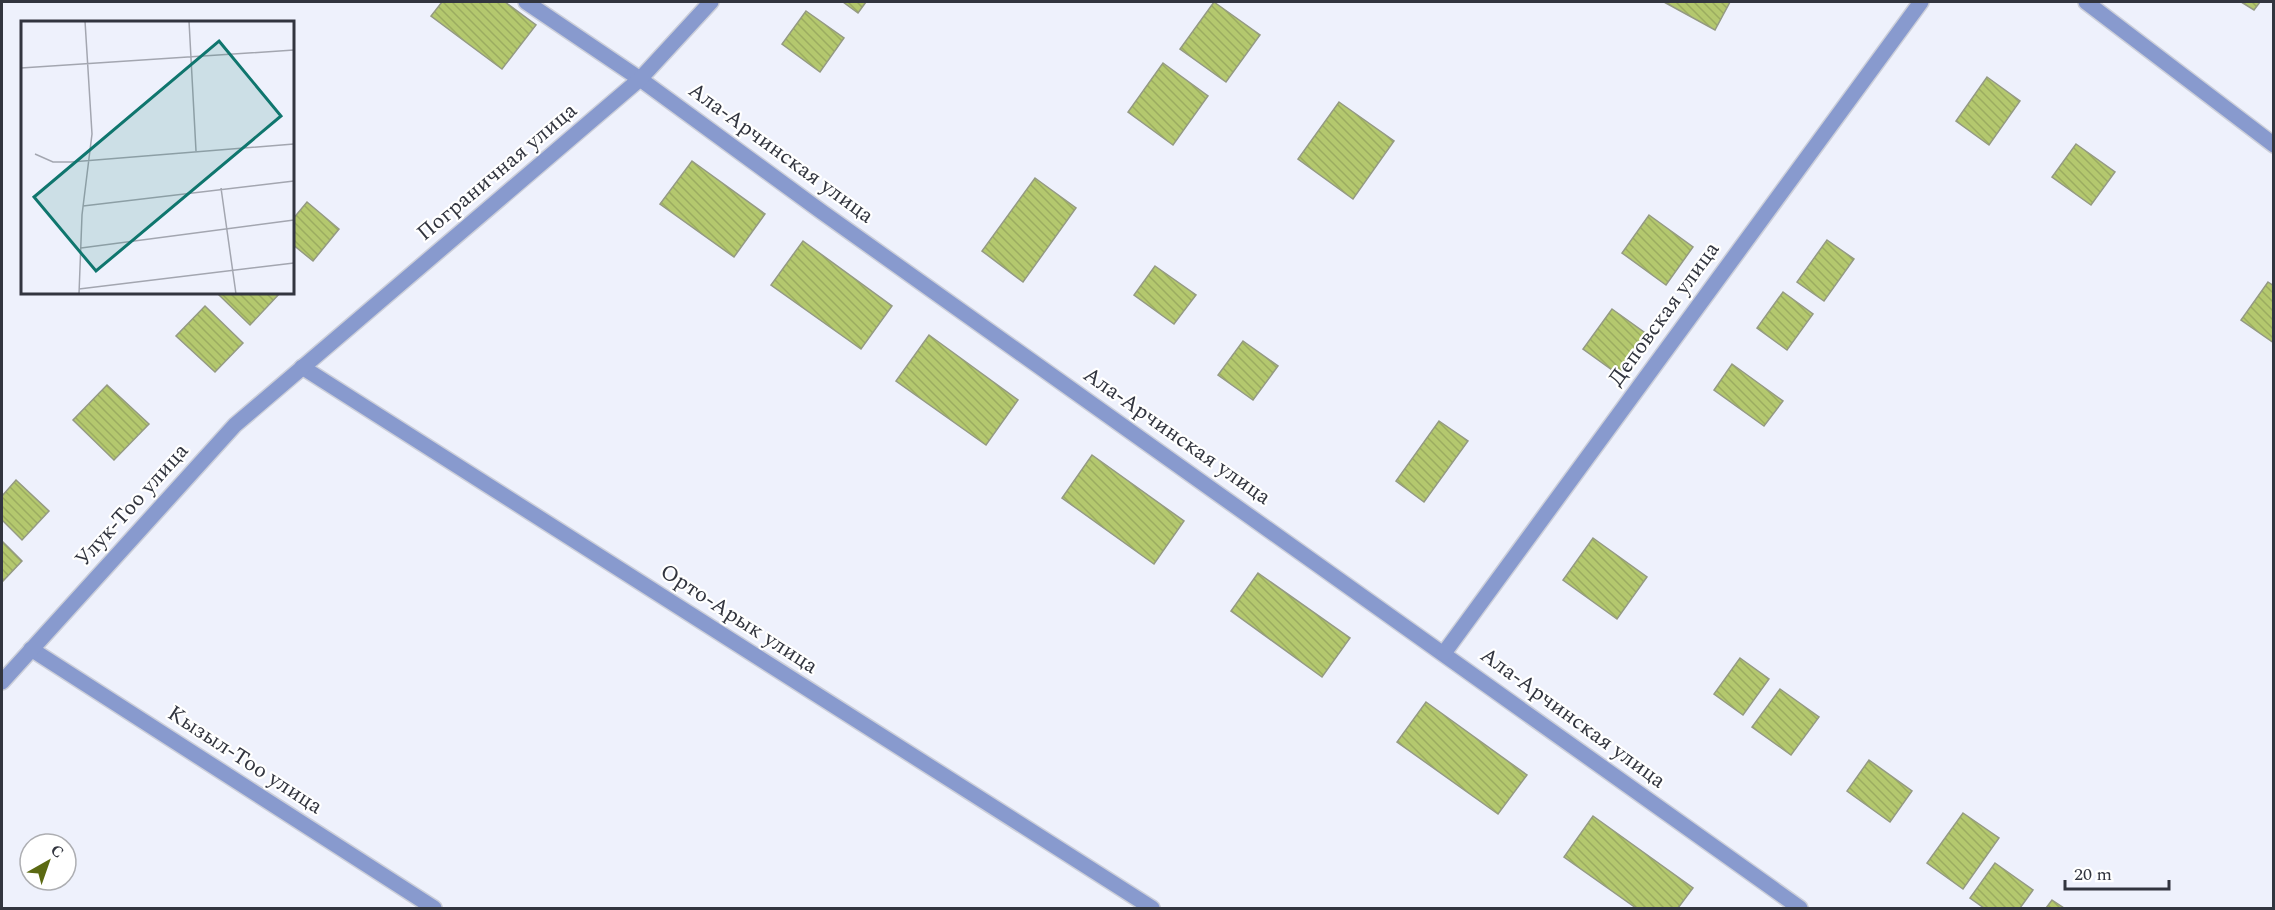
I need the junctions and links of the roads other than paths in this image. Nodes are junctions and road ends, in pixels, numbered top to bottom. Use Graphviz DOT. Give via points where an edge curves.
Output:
graph roads {
  1 [pos="526,2"];
  2 [pos="711,2"];
  3 [pos="1921,2"];
  4 [pos="2086,2"];
  5 [pos="640,79"];
  6 [pos="2274,145"];
  7 [pos="302,367"];
  8 [pos="31,649"];
  9 [pos="1444,653"];
  10 [pos="2,682"];
  11 [pos="434,909"];
  12 [pos="1152,909"];
  13 [pos="1800,909"];
  1 -- 5 [label="street, Ала-Арчинская улица"];
  2 -- 5 [label="street, Пограничная улица"];
  3 -- 9 [label="street, Деповская улица"];
  4 -- 6 [label="street"];
  5 -- 7 [label="street, Пограничная улица"];
  5 -- 9 [label="street, Ала-Арчинская улица"];
  7 -- 8 [label="street, Улук-Тоо улица" via="235,426"];
  7 -- 12 [label="street, Орто-Арык улица"];
  8 -- 10 [label="street, Улук-Тоо улица"];
  8 -- 11 [label="street, Кызыл-Тоо улица"];
  9 -- 13 [label="street, Ала-Арчинская улица"];
}
